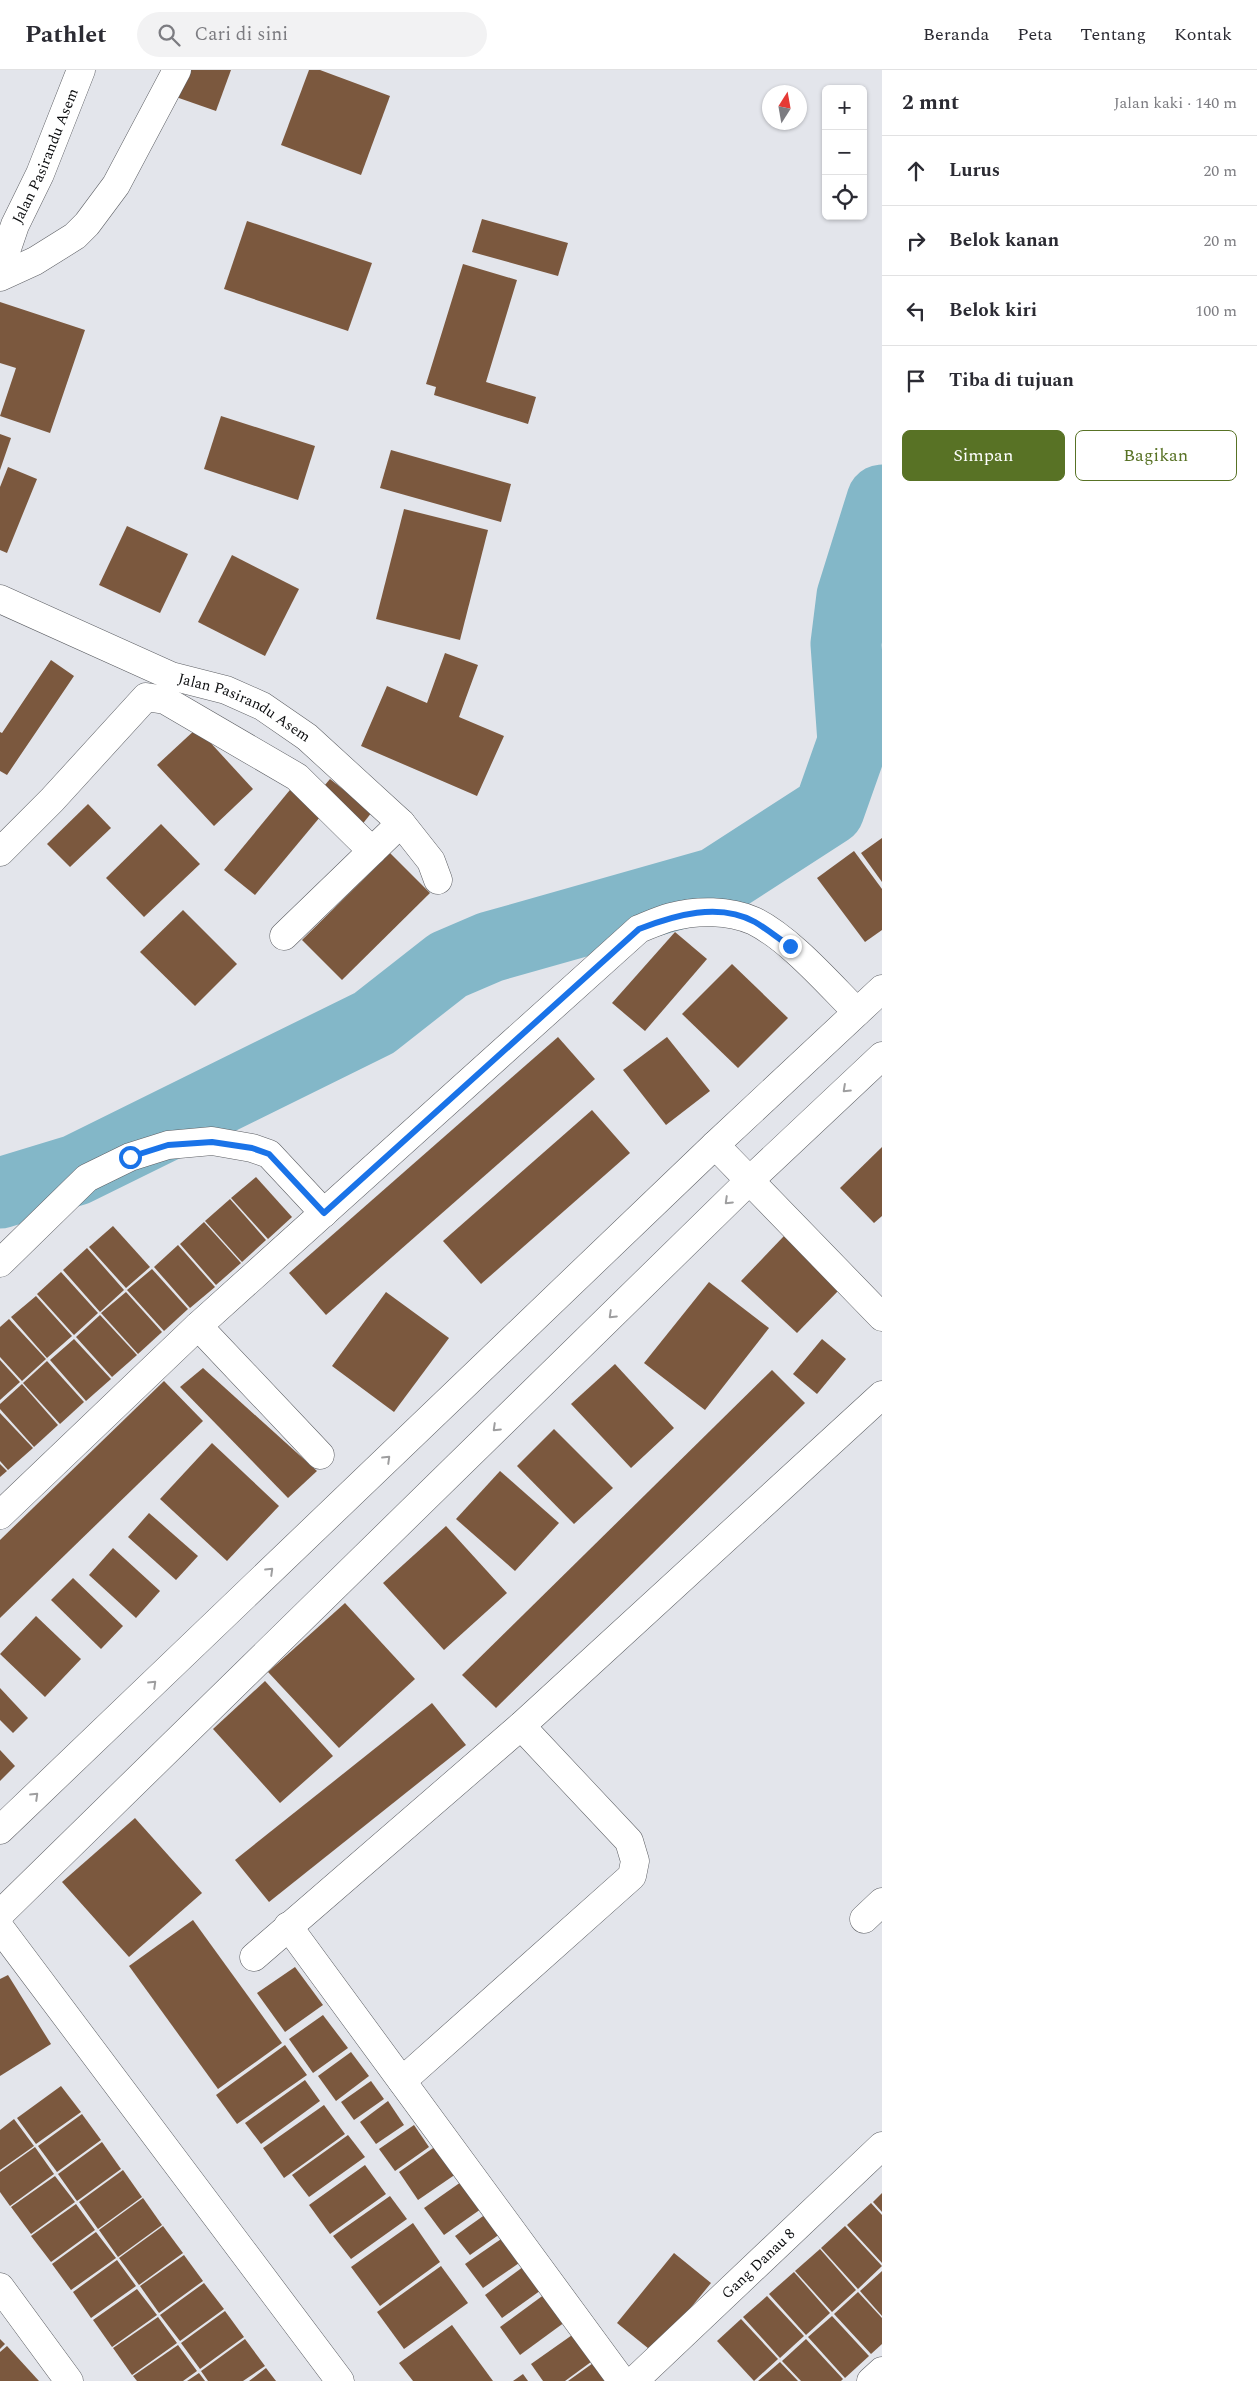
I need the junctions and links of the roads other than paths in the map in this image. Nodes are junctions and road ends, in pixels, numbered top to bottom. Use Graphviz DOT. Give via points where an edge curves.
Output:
graph roads {
  1 [pos="81,70"];
  2 [pos="177,70"];
  3 [pos="0,269"];
  4 [pos="0,277"];
  5 [pos="0,600"];
  6 [pos="402,823"];
  7 [pos="372,851"];
  8 [pos="0,852"];
  9 [pos="438,880"];
  10 [pos="284,936"];
  11 [pos="882,988"];
  12 [pos="858,1012"];
  13 [pos="882,1056"];
  14 [pos="715,1145"];
  15 [pos="749,1180"];
  16 [pos="324,1213"];
  17 [pos="0,1263"];
  18 [pos="882,1317"];
  19 [pos="198,1326"];
  20 [pos="882,1395"];
  21 [pos="320,1455"];
  22 [pos="0,1515"];
  23 [pos="521,1726"];
  24 [pos="0,1830"];
  25 [pos="0,1914"];
  26 [pos="288,1926"];
  27 [pos="0,1928"];
  28 [pos="254,1957"];
  29 [pos="402,2081"];
  30 [pos="882,2146"];
  31 [pos="0,2287"];
  32 [pos="882,2371"];
  33 [pos="69,2381"];
  34 [pos="340,2381"];
  35 [pos="622,2381"];
  36 [pos="634,2381"];
  37 [pos="871,2381"];
  1 -- 3 [label="street, Jalan Pasirandu Asem" via="40,174 15,225"];
  2 -- 4 [label="street" via="116,185 87,224 75,236 35,261"];
  5 -- 6 [label="street, Jalan Pasirandu Asem" via="171,676 226,690 262,706 307,737"];
  6 -- 7 [label="street"];
  6 -- 9 [label="street, Jalan Pasirandu Asem" via="431,861"];
  7 -- 8 [label="street" via="297,777 165,700 146,698"];
  7 -- 10 [label="street"];
  11 -- 12 [label="street"];
  12 -- 14 [label="street"];
  12 -- 16 [label="street" via="790,946 754,922 732,914 708,912 671,917 639,929"];
  13 -- 15 [label="street, one-way"];
  14 -- 15 [label="street"];
  24 -- 14 [label="street, one-way"];
  15 -- 18 [label="street"];
  15 -- 25 [label="street, one-way"];
  16 -- 17 [label="street" via="269,1154 212,1142 168,1145 130,1157 87,1178"];
  16 -- 19 [label="street"];
  19 -- 21 [label="street"];
  19 -- 22 [label="street"];
  20 -- 23 [label="street"];
  23 -- 26 [label="street"];
  23 -- 29 [label="street" via="629,1841 635,1861 632,1876"];
  26 -- 28 [label="street"];
  26 -- 29 [label="street"];
  27 -- 34 [label="street"];
  29 -- 35 [label="street"];
  30 -- 36 [label="street, Gang Danau 8"];
  31 -- 33 [label="street"];
  32 -- 37 [label="street"];
}
